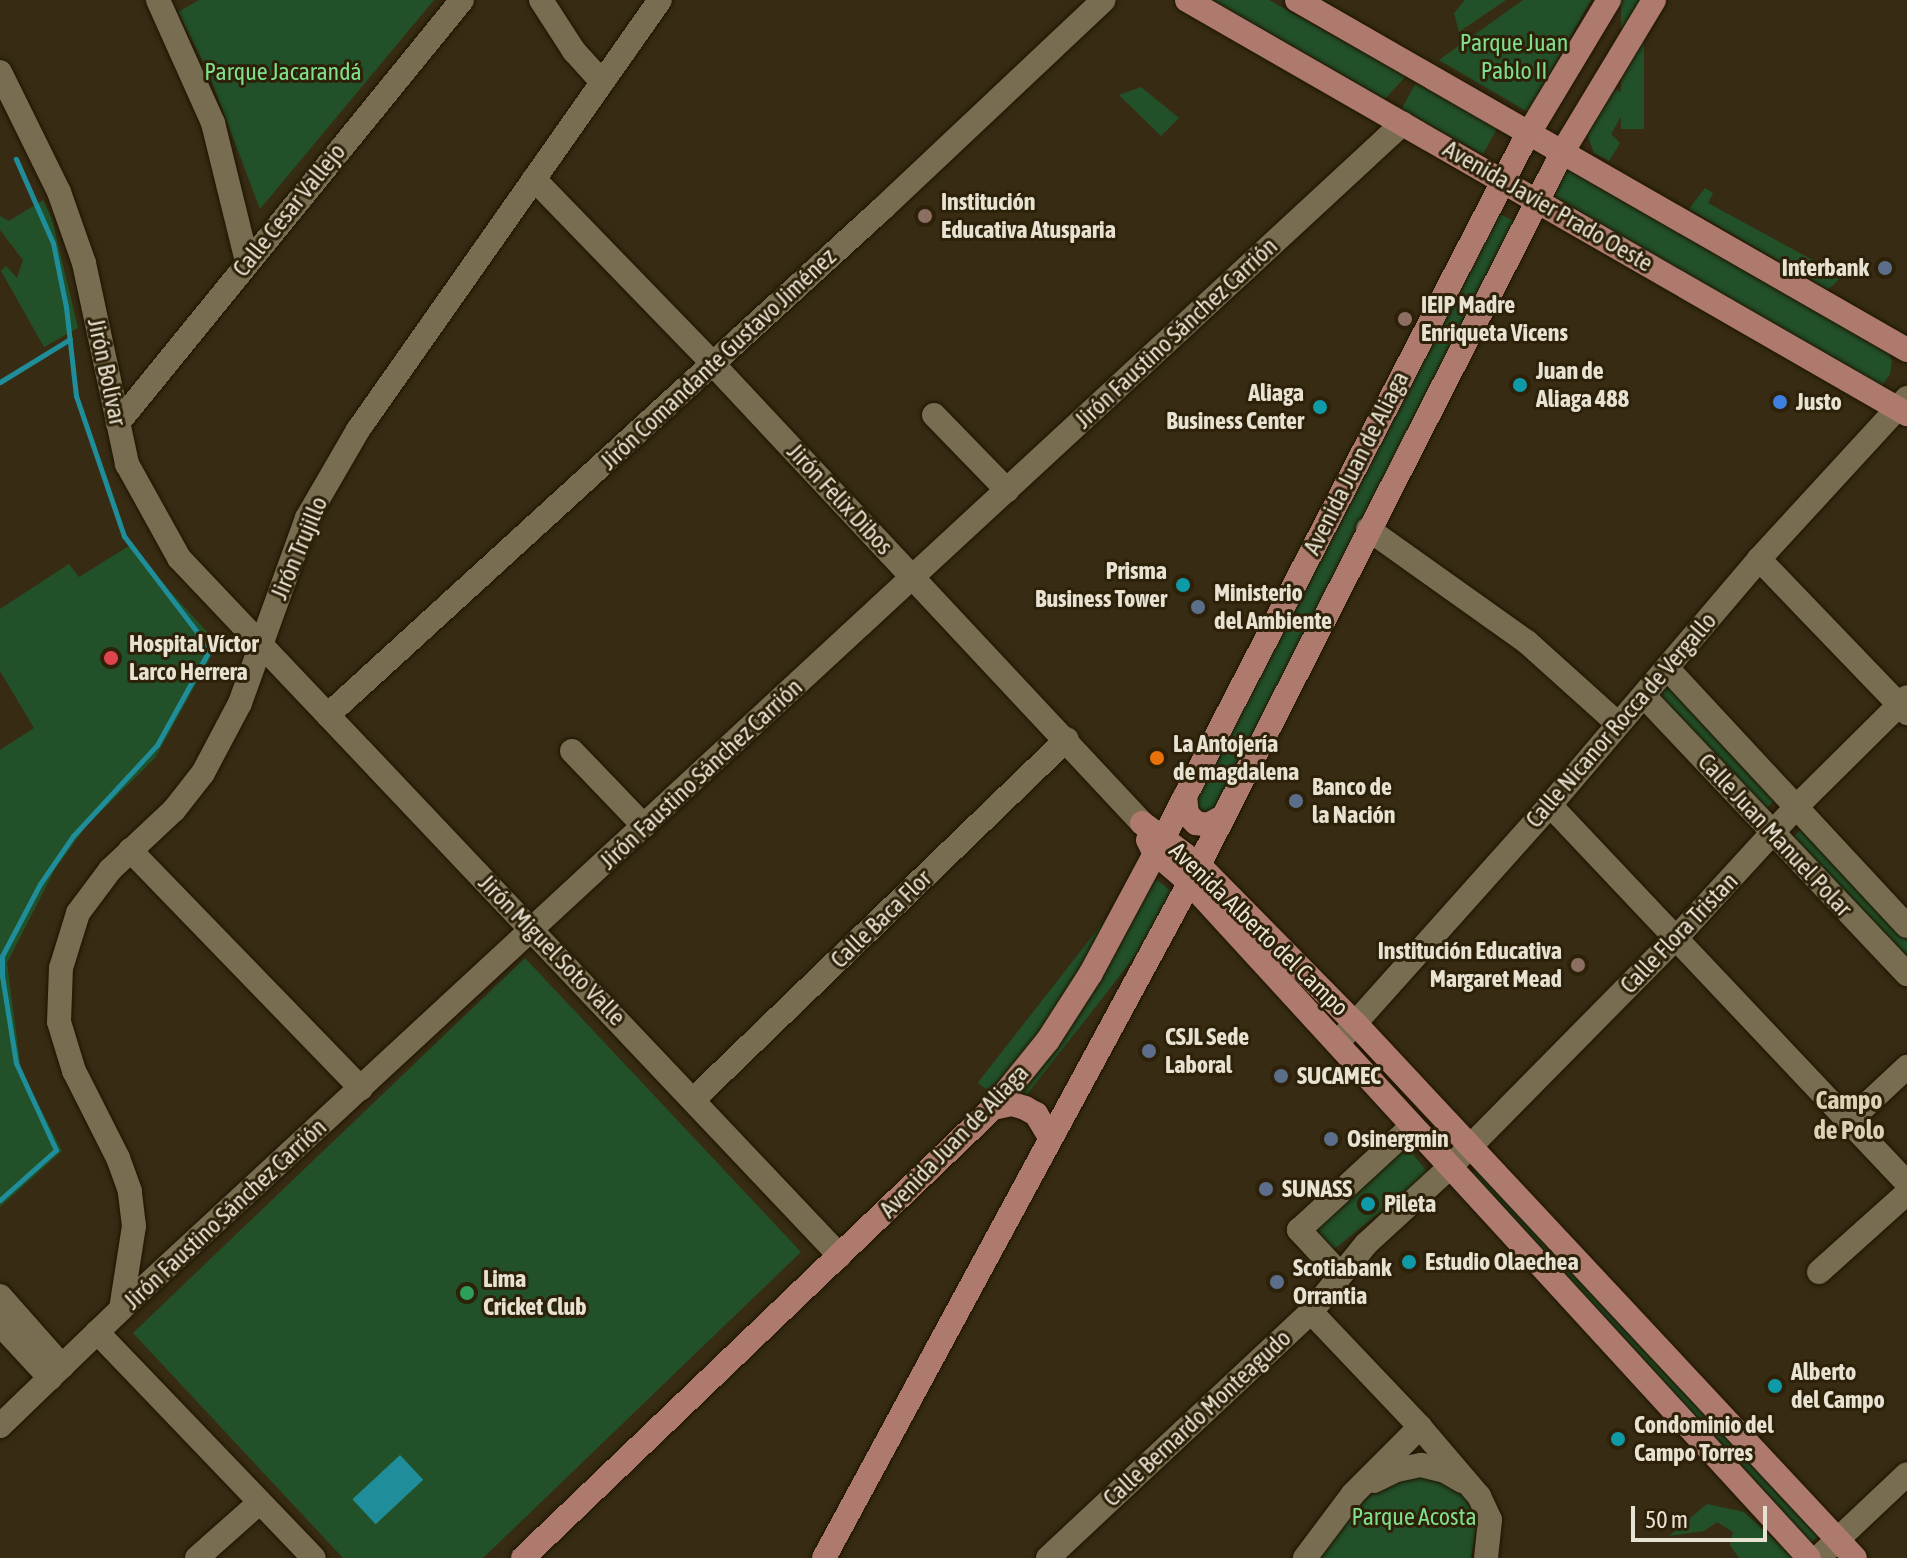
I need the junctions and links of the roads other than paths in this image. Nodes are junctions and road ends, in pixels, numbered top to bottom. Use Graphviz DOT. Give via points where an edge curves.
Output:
graph roads {
  1 [pos="462,0"];
  2 [pos="541,0"];
  3 [pos="660,0"];
  4 [pos="1104,0"];
  5 [pos="1187,0"];
  6 [pos="1297,0"];
  7 [pos="1609,0"];
  8 [pos="1654,0"];
  9 [pos="165,2"];
  10 [pos="0,72"];
  11 [pos="602,82"];
  12 [pos="1499,115"];
  13 [pos="1403,123"];
  14 [pos="1529,132"];
  15 [pos="1563,151"];
  16 [pos="1474,164"];
  17 [pos="534,179"];
  18 [pos="1503,180"];
  19 [pos="1539,201"];
  20 [pos="247,261"];
  21 [pos="1907,350"];
  22 [pos="713,364"];
  23 [pos="1904,407"];
  24 [pos="934,415"];
  25 [pos="118,423"];
  26 [pos="1007,490"];
  27 [pos="1368,529"];
  28 [pos="1759,559"];
  29 [pos="914,576"];
  30 [pos="260,646"];
  31 [pos="1667,668"];
  32 [pos="1644,696"];
  33 [pos="1904,705"];
  34 [pos="328,715"];
  35 [pos="1618,724"];
  36 [pos="1067,739"];
  37 [pos="572,751"];
  38 [pos="1185,796"];
  39 [pos="1550,805"];
  40 [pos="1796,807"];
  41 [pos="1224,816"];
  42 [pos="1142,823"];
  43 [pos="644,826"];
  44 [pos="1773,833"];
  45 [pos="1159,844"];
  46 [pos="130,850"];
  47 [pos="1194,874"];
  48 [pos="1907,926"];
  49 [pos="532,929"];
  50 [pos="1677,937"];
  51 [pos="1907,974"];
  52 [pos="1355,1023"];
  53 [pos="1337,1044"];
  54 [pos="1907,1067"];
  55 [pos="1023,1073"];
  56 [pos="361,1088"];
  57 [pos="694,1099"];
  58 [pos="1069,1102"];
  59 [pos="993,1108"];
  60 [pos="1848,1122"];
  61 [pos="1412,1126"];
  62 [pos="1050,1137"];
  63 [pos="1470,1146"];
  64 [pos="1450,1167"];
  65 [pos="1907,1183"];
  66 [pos="1907,1193"];
  67 [pos="840,1256"];
  68 [pos="131,1262"];
  69 [pos="1819,1272"];
  70 [pos="1339,1273"];
  71 [pos="155,1279"];
  72 [pos="0,1296"];
  73 [pos="121,1309"];
  74 [pos="1311,1312"];
  75 [pos="0,1324"];
  76 [pos="97,1332"];
  77 [pos="56,1372"];
  78 [pos="0,1426"];
  79 [pos="1420,1427"];
  80 [pos="1907,1474"];
  81 [pos="1353,1494"];
  82 [pos="1482,1502"];
  83 [pos="259,1503"];
  84 [pos="1838,1539"];
  85 [pos="197,1558"];
  86 [pos="314,1558"];
  87 [pos="523,1558"];
  88 [pos="824,1558"];
  89 [pos="1048,1558"];
  90 [pos="1305,1558"];
  91 [pos="1486,1558"];
  92 [pos="1809,1558"];
  93 [pos="1818,1558"];
  94 [pos="1855,1558"];
  1 -- 20 [label="street, Calle Cesar Vallejo"];
  2 -- 11 [label="street"];
  3 -- 11 [label="street, Jirón Trujillo"];
  4 -- 22 [label="street, Jirón Comandante Gustavo Jiménez"];
  5 -- 13 [label="main road, Avenida Javier Prado Oeste"];
  6 -- 12 [label="main road"];
  7 -- 14 [label="main road, Avenida Juan de Aliaga"];
  8 -- 15 [label="main road, Avenida Juan de Aliaga"];
  9 -- 20 [label="street" via="213,123"];
  10 -- 25 [label="street, Jirón Bolívar" via="59,192 84,263"];
  11 -- 17 [label="street, Jirón Trujillo"];
  12 -- 14 [label="main road"];
  12 -- 16 [label="main road" via="1508,134 1505,148 1492,161"];
  13 -- 16 [label="main road, Avenida Javier Prado Oeste"];
  13 -- 26 [label="street, Jirón Faustino Sánchez Carrión"];
  14 -- 15 [label="main road"];
  14 -- 18 [label="main road, Avenida Juan de Aliaga"];
  15 -- 19 [label="main road, Avenida Juan de Aliaga"];
  15 -- 21 [label="main road"];
  16 -- 18 [label="main road, Avenida Javier Prado Oeste"];
  17 -- 22 [label="street, Jirón Felix Dibos"];
  17 -- 30 [label="street, Jirón Trujillo" via="358,430 307,518"];
  18 -- 19 [label="main road, Avenida Javier Prado Oeste"];
  18 -- 38 [label="main road, Avenida Juan de Aliaga"];
  19 -- 23 [label="main road, Avenida Javier Prado Oeste"];
  19 -- 27 [label="main road, Avenida Juan de Aliaga"];
  20 -- 25 [label="street, Calle Cesar Vallejo"];
  22 -- 29 [label="street, Jirón Felix Dibos"];
  22 -- 34 [label="street, Jirón Comandante Gustavo Jiménez"];
  23 -- 28 [label="street, Calle Nicanor Rocca de Vergallo"];
  24 -- 26 [label="street"];
  25 -- 30 [label="street, Jirón Bolívar" via="127,464 179,558"];
  26 -- 29 [label="street, Jirón Faustino Sánchez Carrión"];
  27 -- 35 [label="street" via="1517,634"];
  27 -- 41 [label="main road, Avenida Juan de Aliaga"];
  28 -- 31 [label="street, Calle Nicanor Rocca de Vergallo"];
  28 -- 33 [label="street"];
  29 -- 36 [label="street, Jirón Felix Dibos"];
  29 -- 43 [label="street, Jirón Faustino Sánchez Carrión"];
  30 -- 34 [label="street, Jirón Miguel Soto Valle"];
  30 -- 46 [label="street, Jirón Trujillo" via="240,703 203,773 174,810"];
  31 -- 32 [label="street, Calle Nicanor Rocca de Vergallo"];
  31 -- 40 [label="street, Calle Juan Manuel Polar"];
  32 -- 35 [label="street, Calle Nicanor Rocca de Vergallo"];
  32 -- 44 [label="street, Calle Juan Manuel Polar"];
  33 -- 40 [label="street, Calle Flora Tristan"];
  34 -- 49 [label="street, Jirón Miguel Soto Valle"];
  35 -- 39 [label="street, Calle Nicanor Rocca de Vergallo"];
  36 -- 42 [label="street, Jirón Felix Dibos"];
  36 -- 57 [label="street, Calle Baca Flor"];
  37 -- 43 [label="street"];
  38 -- 41 [label="main road" via="1184,808 1196,823 1214,823"];
  38 -- 45 [label="main road, Avenida Juan de Aliaga"];
  39 -- 50 [label="street"];
  39 -- 52 [label="street, Calle Nicanor Rocca de Vergallo"];
  40 -- 44 [label="street, Calle Flora Tristan"];
  40 -- 48 [label="street, Calle Juan Manuel Polar"];
  41 -- 47 [label="main road, Avenida Juan de Aliaga"];
  42 -- 45 [label="main road, Avenida Alberto del Campo"];
  43 -- 49 [label="street, Jirón Faustino Sánchez Carrión"];
  44 -- 50 [label="street, Calle Flora Tristan"];
  44 -- 51 [label="street, Calle Juan Manuel Polar"];
  45 -- 47 [label="main road, Avenida Alberto del Campo"];
  45 -- 55 [label="main road, Avenida Juan de Aliaga" via="1091,973"];
  46 -- 56 [label="street"];
  46 -- 68 [label="street, Jirón Trujillo" via="95,886 78,913 61,968 58,1006 61,1035 74,1071 126,1175 134,1211"];
  47 -- 52 [label="main road, Avenida Alberto del Campo"];
  47 -- 53 [label="main road, Avenida Alberto del Campo"];
  47 -- 58 [label="main road, Avenida Juan de Aliaga"];
  49 -- 56 [label="street, Jirón Faustino Sánchez Carrión"];
  49 -- 57 [label="street, Jirón Miguel Soto Valle"];
  50 -- 60 [label="street"];
  50 -- 63 [label="street, Calle Flora Tristan"];
  52 -- 53 [label="street, Calle Nicanor Rocca de Vergallo"];
  52 -- 63 [label="main road, Avenida Alberto del Campo"];
  53 -- 61 [label="main road, Avenida Alberto del Campo"];
  54 -- 60 [label="street"];
  55 -- 58 [label="main road" via="1037,1098"];
  55 -- 59 [label="main road, Avenida Juan de Aliaga"];
  56 -- 71 [label="street, Jirón Faustino Sánchez Carrión"];
  57 -- 67 [label="street, Jirón Miguel Soto Valle"];
  58 -- 62 [label="main road, Avenida Juan de Aliaga"];
  59 -- 62 [label="main road" via="1025,1108 1045,1125"];
  59 -- 67 [label="main road, Avenida Juan de Aliaga"];
  60 -- 65 [label="street"];
  61 -- 64 [label="main road, Avenida Alberto del Campo"];
  61 -- 70 [label="street" via="1299,1230"];
  62 -- 88 [label="main road, Avenida Juan de Aliaga"];
  63 -- 64 [label="street, Calle Flora Tristan"];
  63 -- 84 [label="main road, Avenida Alberto del Campo"];
  64 -- 70 [label="street, Calle Bernardo Monteagudo"];
  64 -- 92 [label="main road, Avenida Alberto del Campo"];
  66 -- 69 [label="street"];
  67 -- 87 [label="main road, Avenida Juan de Aliaga"];
  68 -- 71 [label="street" via="135,1274"];
  68 -- 73 [label="street, Jirón Trujillo"];
  70 -- 74 [label="street, Calle Bernardo Monteagudo"];
  71 -- 73 [label="street, Jirón Faustino Sánchez Carrión"];
  72 -- 77 [label="street"];
  73 -- 76 [label="street, Jirón Faustino Sánchez Carrión"];
  74 -- 79 [label="street"];
  74 -- 89 [label="street, Calle Bernardo Monteagudo"];
  75 -- 77 [label="street"];
  76 -- 77 [label="street, Jirón Faustino Sánchez Carrión"];
  76 -- 83 [label="street"];
  77 -- 78 [label="street, Jirón Faustino Sánchez Carrión"];
  79 -- 81 [label="street"];
  79 -- 82 [label="street"];
  80 -- 84 [label="street"];
  81 -- 82 [label="street" via="1397,1470 1421,1465 1445,1471"];
  81 -- 90 [label="street"];
  82 -- 91 [label="street" via="1491,1533"];
  83 -- 85 [label="street"];
  83 -- 86 [label="street"];
  84 -- 93 [label="street"];
  84 -- 94 [label="main road, Avenida Alberto del Campo"];
}
